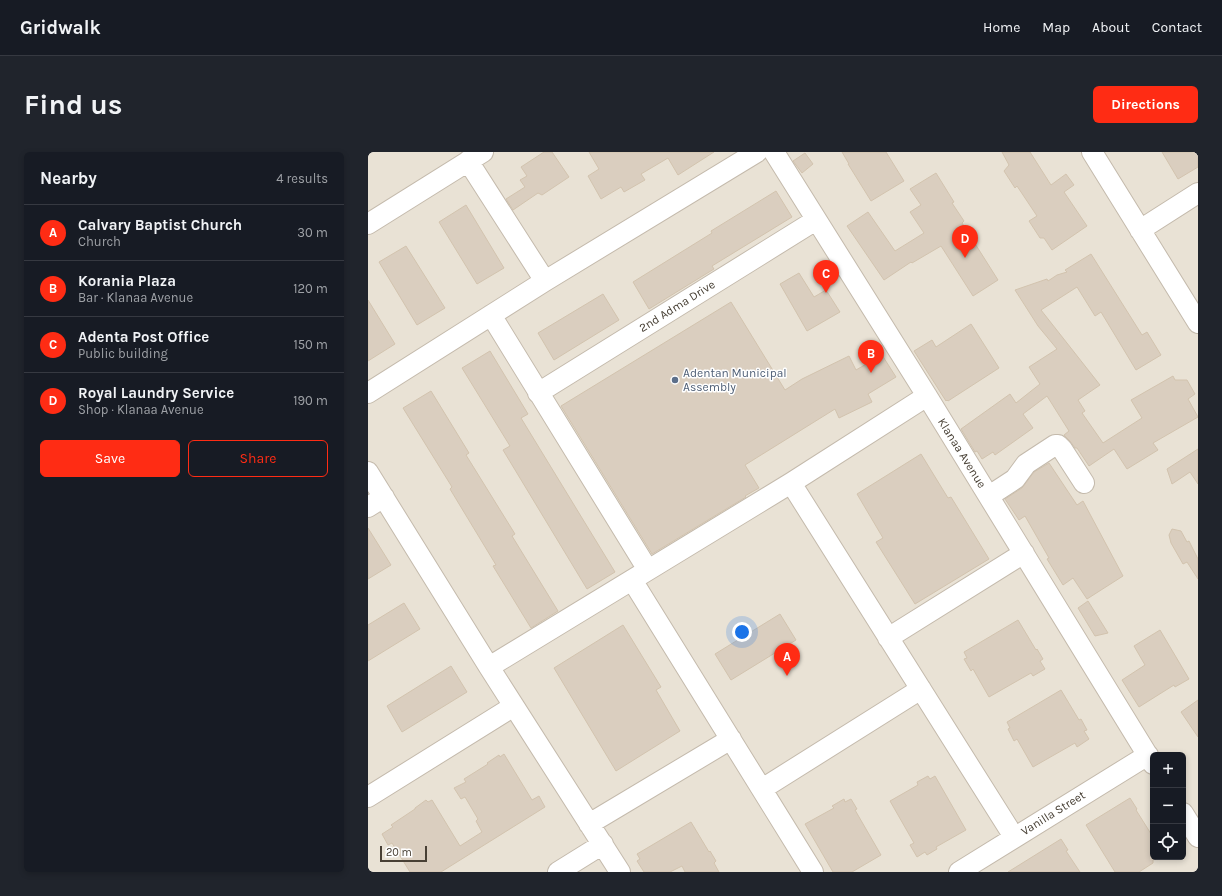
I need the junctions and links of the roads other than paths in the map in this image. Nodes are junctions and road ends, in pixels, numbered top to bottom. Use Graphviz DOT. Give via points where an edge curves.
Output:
graph roads {
  1 [pos="1092,152"];
  2 [pos="772,153"];
  3 [pos="475,157"];
  4 [pos="1198,193"];
  5 [pos="816,220"];
  6 [pos="368,224"];
  7 [pos="1140,230"];
  8 [pos="545,282"];
  9 [pos="491,315"];
  10 [pos="1198,323"];
  11 [pos="368,393"];
  12 [pos="538,393"];
  13 [pos="928,396"];
  14 [pos="368,472"];
  15 [pos="791,483"];
  16 [pos="1084,483"];
  17 [pos="989,496"];
  18 [pos="376,502"];
  19 [pos="1024,553"];
  20 [pos="640,575"];
  21 [pos="888,638"];
  22 [pos="489,667"];
  23 [pos="920,689"];
  24 [pos="514,706"];
  25 [pos="731,739"];
  26 [pos="1150,760"];
  27 [pos="371,789"];
  28 [pos="762,789"];
  29 [pos="1186,818"];
  30 [pos="589,824"];
  31 [pos="1014,837"];
  32 [pos="1198,837"];
  33 [pos="603,844"];
  34 [pos="558,872"];
  35 [pos="620,872"];
  36 [pos="814,872"];
  37 [pos="959,872"];
  1 -- 7 [label="street"];
  2 -- 5 [label="street, Klanaa Avenue"];
  2 -- 8 [label="street"];
  3 -- 6 [label="street"];
  3 -- 8 [label="street"];
  4 -- 7 [label="street"];
  5 -- 12 [label="street, 2nd Adma Drive"];
  5 -- 13 [label="street, Klanaa Avenue"];
  7 -- 10 [label="street"];
  8 -- 9 [label="street"];
  9 -- 11 [label="street"];
  9 -- 12 [label="street"];
  12 -- 20 [label="street"];
  13 -- 15 [label="street"];
  13 -- 17 [label="street, Klanaa Avenue"];
  14 -- 18 [label="street"];
  15 -- 20 [label="street"];
  15 -- 21 [label="street"];
  16 -- 17 [label="street" via="1062,449 1055,445 1026,464 1015,479"];
  17 -- 19 [label="street, Klanaa Avenue"];
  18 -- 22 [label="street"];
  19 -- 21 [label="street"];
  19 -- 26 [label="street, Klanaa Avenue"];
  20 -- 22 [label="street"];
  20 -- 25 [label="street"];
  21 -- 23 [label="street"];
  22 -- 24 [label="street"];
  23 -- 28 [label="street"];
  23 -- 31 [label="street"];
  24 -- 27 [label="street"];
  24 -- 30 [label="street"];
  25 -- 28 [label="street"];
  25 -- 30 [label="street"];
  26 -- 31 [label="street, Vanilla Street"];
  28 -- 36 [label="street"];
  29 -- 32 [label="street"];
  30 -- 33 [label="street"];
  31 -- 37 [label="street, Vanilla Street"];
  33 -- 34 [label="street"];
  33 -- 35 [label="street"];
}
